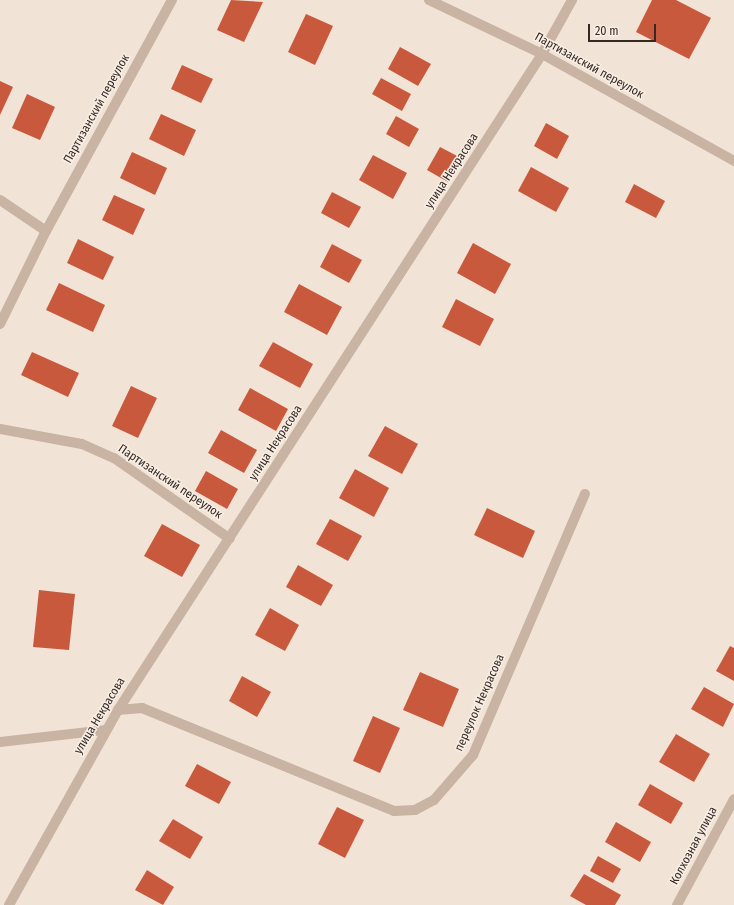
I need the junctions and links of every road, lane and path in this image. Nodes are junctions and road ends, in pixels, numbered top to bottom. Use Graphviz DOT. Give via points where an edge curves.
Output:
graph roads {
  1 [pos="172,0"];
  2 [pos="428,0"];
  3 [pos="572,0"];
  4 [pos="542,54"];
  5 [pos="734,161"];
  6 [pos="0,200"];
  7 [pos="46,231"];
  8 [pos="0,324"];
  9 [pos="0,430"];
  10 [pos="585,494"];
  11 [pos="230,538"];
  12 [pos="118,710"];
  13 [pos="106,730"];
  14 [pos="0,742"];
  15 [pos="734,799"];
  16 [pos="9,905"];
  17 [pos="677,905"];
  1 -- 7 [label="street, Партизанский переулок"];
  2 -- 4 [label="street, Партизанский переулок"];
  3 -- 4 [label="street, улица Некрасова"];
  4 -- 5 [label="street, Партизанский переулок"];
  4 -- 11 [label="street, улица Некрасова"];
  6 -- 7 [label="street"];
  7 -- 8 [label="street, Партизанский переулок"];
  9 -- 11 [label="street, Партизанский переулок" via="82,444 114,458"];
  10 -- 12 [label="street, переулок Некрасова" via="473,755 434,800 415,810 394,811 142,708"];
  11 -- 12 [label="street, улица Некрасова"];
  12 -- 13 [label="street, улица Некрасова"];
  13 -- 14 [label="street"];
  13 -- 16 [label="street, улица Некрасова"];
  15 -- 17 [label="street, Колхозная улица"];
}
